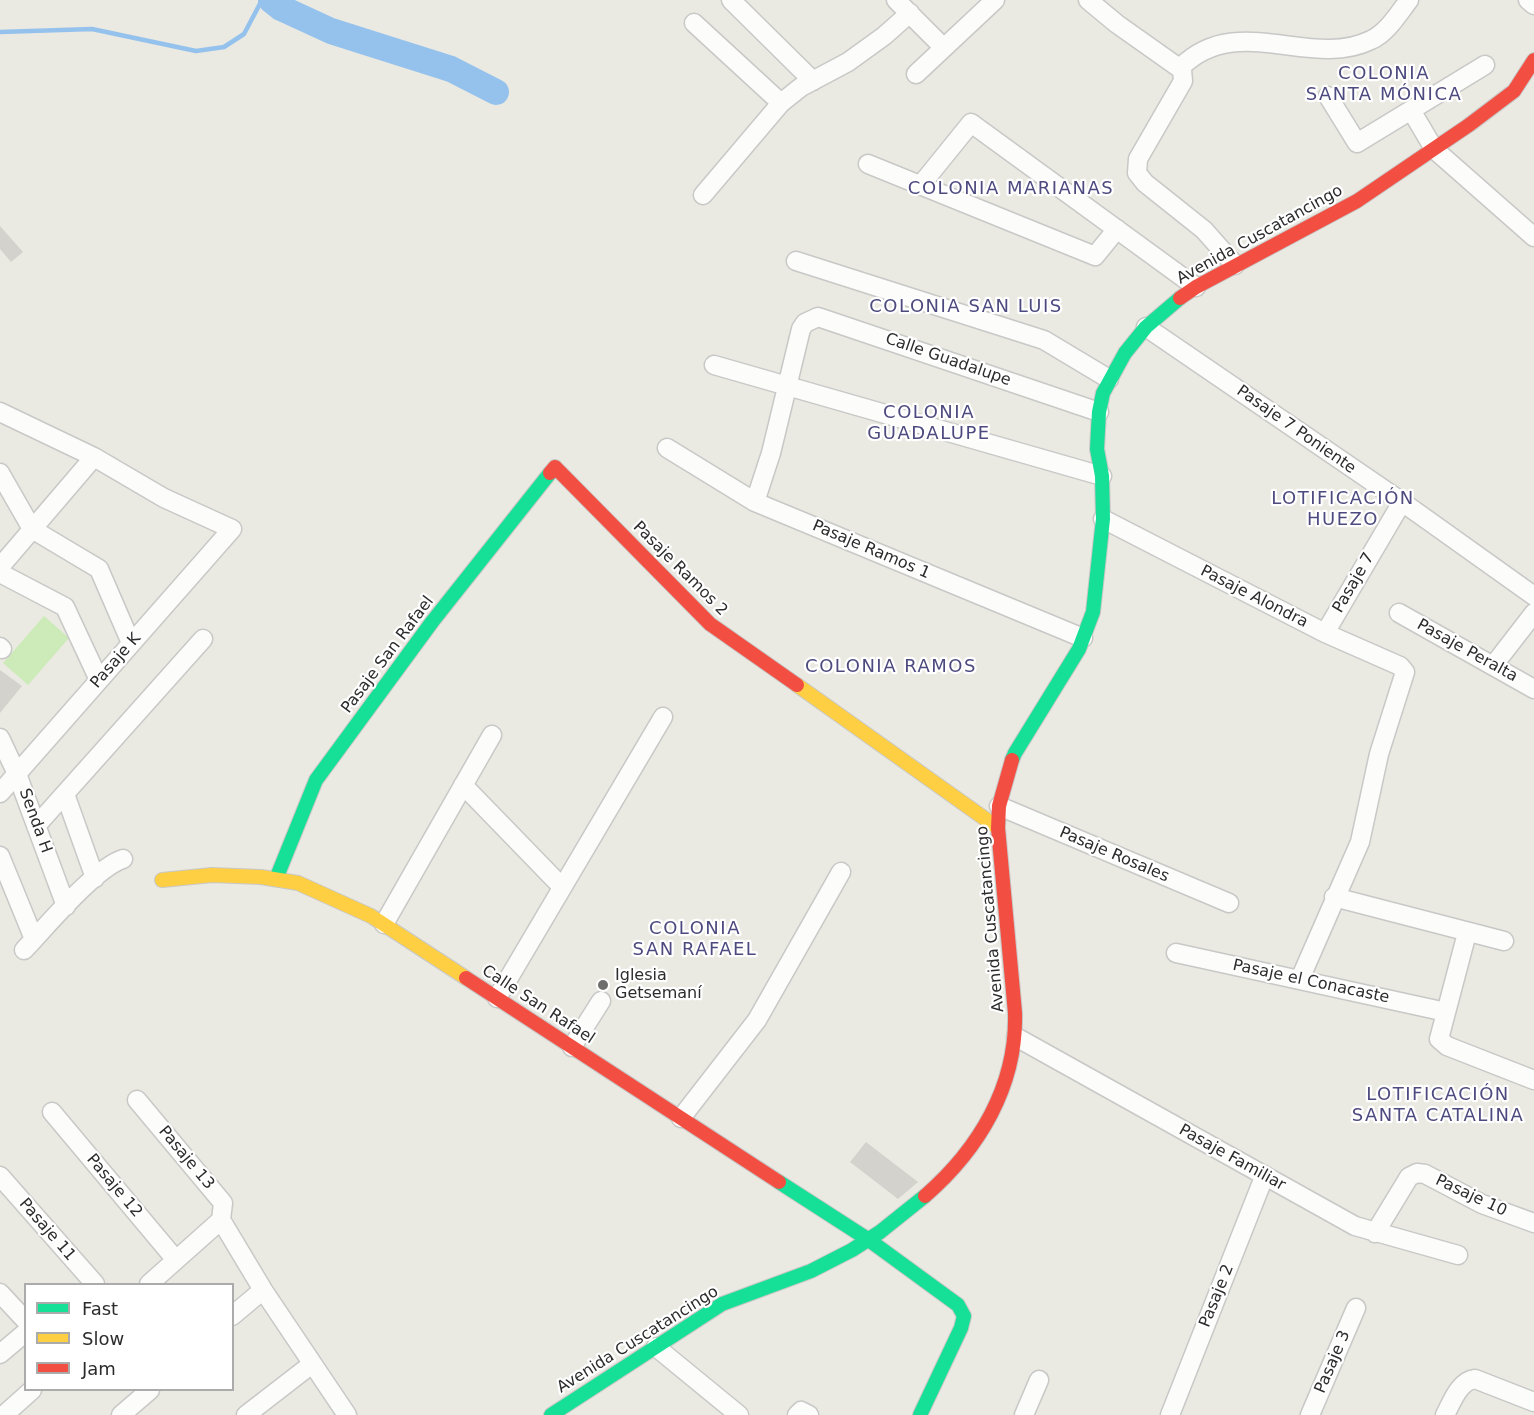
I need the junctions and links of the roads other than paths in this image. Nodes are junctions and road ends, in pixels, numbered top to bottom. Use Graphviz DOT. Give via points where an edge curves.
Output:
graph roads {
  1 [pos="731,0"];
  2 [pos="896,0"];
  3 [pos="995,0"];
  4 [pos="1088,0"];
  5 [pos="1409,0"];
  6 [pos="1528,0"];
  7 [pos="1534,5"];
  8 [pos="910,14"];
  9 [pos="694,23"];
  10 [pos="944,48"];
  11 [pos="1534,60"];
  12 [pos="1485,65"];
  13 [pos="1182,68"];
  14 [pos="916,74"];
  15 [pos="813,81"];
  16 [pos="1328,96"];
  17 [pos="781,103"];
  18 [pos="1411,110"];
  19 [pos="1434,149"];
  20 [pos="868,164"];
  21 [pos="920,186"];
  22 [pos="703,195"];
  23 [pos="1117,229"];
  24 [pos="1534,237"];
  25 [pos="796,261"];
  26 [pos="1235,265"];
  27 [pos="1196,287"];
  28 [pos="1146,327"];
  29 [pos="714,365"];
  30 [pos="1109,379"];
  31 [pos="787,386"];
  32 [pos="0,412"];
  33 [pos="1099,412"];
  34 [pos="667,448"];
  35 [pos="94,457"];
  36 [pos="555,467"];
  37 [pos="0,473"];
  38 [pos="1102,476"];
  39 [pos="755,502"];
  40 [pos="1402,502"];
  41 [pos="1103,519"];
  42 [pos="32,529"];
  43 [pos="0,567"];
  44 [pos="0,573"];
  45 [pos="1534,596"];
  46 [pos="1400,613"];
  47 [pos="1534,613"];
  48 [pos="1325,633"];
  49 [pos="1083,638"];
  50 [pos="203,639"];
  51 [pos="132,644"];
  52 [pos="1493,666"];
  53 [pos="99,680"];
  54 [pos="1534,689"];
  55 [pos="663,717"];
  56 [pos="492,735"];
  57 [pos="0,738"];
  58 [pos="17,774"];
  59 [pos="463,785"];
  60 [pos="0,793"];
  61 [pos="65,794"];
  62 [pos="999,806"];
  63 [pos="36,826"];
  64 [pos="998,828"];
  65 [pos="0,856"];
  66 [pos="123,859"];
  67 [pos="841,872"];
  68 [pos="95,878"];
  69 [pos="276,879"];
  70 [pos="162,880"];
  71 [pos="562,887"];
  72 [pos="1334,897"];
  73 [pos="1229,903"];
  74 [pos="66,906"];
  75 [pos="384,924"];
  76 [pos="1467,933"];
  77 [pos="1504,941"];
  78 [pos="1176,952"];
  79 [pos="1300,979"];
  80 [pos="497,998"];
  81 [pos="602,1001"];
  82 [pos="1446,1012"];
  83 [pos="1016,1037"];
  84 [pos="572,1047"];
  85 [pos="1534,1080"];
  86 [pos="137,1100"];
  87 [pos="52,1112"];
  88 [pos="681,1118"];
  89 [pos="0,1176"];
  90 [pos="1264,1177"];
  91 [pos="221,1220"];
  92 [pos="1534,1223"];
  93 [pos="1375,1233"];
  94 [pos="869,1240"];
  95 [pos="1458,1255"];
  96 [pos="176,1260"];
  97 [pos="87,1282"];
  98 [pos="150,1283"];
  99 [pos="263,1290"];
  100 [pos="0,1293"];
  101 [pos="1356,1308"];
  102 [pos="234,1314"];
  103 [pos="24,1319"];
  104 [pos="24,1334"];
  105 [pos="656,1347"];
  106 [pos="0,1354"];
  107 [pos="312,1364"];
  108 [pos="1039,1380"];
  109 [pos="30,1391"];
  110 [pos="148,1391"];
  111 [pos="1534,1402"];
  112 [pos="4,1415"];
  113 [pos="121,1415"];
  114 [pos="246,1415"];
  115 [pos="347,1415"];
  116 [pos="551,1415"];
  117 [pos="739,1415"];
  118 [pos="797,1415"];
  119 [pos="809,1415"];
  120 [pos="920,1415"];
  121 [pos="1024,1415"];
  122 [pos="1170,1415"];
  123 [pos="1310,1415"];
  124 [pos="1445,1415"];
  1 -- 15 [label="street"];
  2 -- 8 [label="street"];
  3 -- 10 [label="street"];
  4 -- 13 [label="street"];
  5 -- 13 [label="street" via="1374,39 1353,47 1318,48 1237,40 1200,52"];
  6 -- 7 [label="street"];
  8 -- 10 [label="street"];
  8 -- 15 [label="street" via="848,62"];
  9 -- 17 [label="street"];
  10 -- 14 [label="street"];
  11 -- 19 [label="street, Avenida Cuscatancingo" via="1514,91"];
  12 -- 18 [label="street"];
  13 -- 26 [label="street" via="1183,81 1138,159 1137,173 1204,230"];
  15 -- 17 [label="street"];
  16 -- 18 [label="street" via="1357,143"];
  17 -- 22 [label="street"];
  18 -- 19 [label="street"];
  19 -- 24 [label="street"];
  19 -- 26 [label="street, Avenida Cuscatancingo" via="1357,201"];
  20 -- 21 [label="street"];
  21 -- 23 [label="street" via="1095,256"];
  21 -- 23 [label="street" via="970,123"];
  23 -- 27 [label="street"];
  25 -- 30 [label="street" via="1044,340"];
  26 -- 27 [label="street, Avenida Cuscatancingo"];
  27 -- 28 [label="street, Avenida Cuscatancingo"];
  28 -- 30 [label="street, Avenida Cuscatancingo"];
  28 -- 40 [label="street, Pasaje 7 Poniente"];
  29 -- 31 [label="street"];
  30 -- 33 [label="street, Avenida Cuscatancingo"];
  31 -- 33 [label="street, Calle Guadalupe" via="801,329 818,317"];
  31 -- 38 [label="street"];
  31 -- 39 [label="street"];
  32 -- 35 [label="street"];
  33 -- 38 [label="street, Avenida Cuscatancingo" via="1097,448"];
  34 -- 39 [label="street, Pasaje Ramos 1"];
  35 -- 42 [label="street"];
  35 -- 51 [label="street, Pasaje K" via="164,498 232,529"];
  36 -- 64 [label="street, Pasaje Ramos 2" via="710,624"];
  36 -- 69 [label="street, Pasaje San Rafael" via="432,622 316,780"];
  37 -- 42 [label="street"];
  38 -- 41 [label="street, Avenida Cuscatancingo"];
  39 -- 49 [label="street, Pasaje Ramos 1"];
  40 -- 45 [label="street, Pasaje 7 Poniente"];
  40 -- 48 [label="street, Pasaje 7"];
  41 -- 48 [label="street, Pasaje Alondra"];
  41 -- 49 [label="street, Avenida Cuscatancingo" via="1093,612"];
  42 -- 43 [label="street"];
  42 -- 51 [label="street" via="99,570"];
  44 -- 53 [label="street" via="65,607"];
  46 -- 52 [label="street, Pasaje Peralta"];
  47 -- 52 [label="street"];
  48 -- 72 [label="street, Pasaje Alondra" via="1400,666 1404,672 1379,754 1360,842"];
  49 -- 62 [label="street, Avenida Cuscatancingo" via="1015,753"];
  50 -- 61 [label="street"];
  51 -- 53 [label="street, Pasaje K"];
  52 -- 54 [label="street, Pasaje Peralta"];
  53 -- 58 [label="street, Pasaje K"];
  55 -- 71 [label="street"];
  56 -- 59 [label="street"];
  57 -- 58 [label="street, Senda H"];
  58 -- 60 [label="street, Pasaje K"];
  58 -- 63 [label="street, Senda H"];
  59 -- 71 [label="street"];
  59 -- 75 [label="street"];
  61 -- 63 [label="street"];
  61 -- 68 [label="street"];
  62 -- 64 [label="street, Avenida Cuscatancingo"];
  62 -- 73 [label="street, Pasaje Rosales"];
  63 -- 74 [label="street, Senda H"];
  64 -- 83 [label="street, Avenida Cuscatancingo"];
  65 -- 74 [label="street" via="29,944"];
  66 -- 68 [label="street"];
  67 -- 88 [label="street" via="757,1020"];
  68 -- 74 [label="street"];
  69 -- 70 [label="street, Calle San Rafael" via="212,874"];
  69 -- 75 [label="street, Calle San Rafael" via="298,883"];
  71 -- 80 [label="street"];
  72 -- 76 [label="street"];
  72 -- 79 [label="street"];
  75 -- 80 [label="street, Calle San Rafael"];
  76 -- 77 [label="street"];
  76 -- 82 [label="street"];
  78 -- 79 [label="street, Pasaje el Conacaste"];
  79 -- 82 [label="street, Pasaje el Conacaste"];
  80 -- 84 [label="street, Calle San Rafael"];
  81 -- 84 [label="street"];
  82 -- 85 [label="street" via="1439,1039 1447,1046"];
  83 -- 90 [label="street, Pasaje Familiar"];
  83 -- 94 [label="street, Avenida Cuscatancingo" via="1006,1081 985,1127 921,1200"];
  84 -- 88 [label="street, Calle San Rafael"];
  86 -- 91 [label="street, Pasaje 13" via="223,1203"];
  87 -- 96 [label="street, Pasaje 12"];
  88 -- 94 [label="street, Calle San Rafael"];
  89 -- 97 [label="street, Pasaje 11"];
  90 -- 93 [label="street, Pasaje Familiar" via="1354,1226"];
  90 -- 122 [label="street, Pasaje 2"];
  91 -- 96 [label="street"];
  91 -- 99 [label="street, Pasaje 13"];
  92 -- 93 [label="street, Pasaje 10" via="1417,1173 1409,1177"];
  93 -- 95 [label="street, Pasaje Familiar"];
  94 -- 105 [label="street, Avenida Cuscatancingo" via="790,1280 722,1304"];
  94 -- 120 [label="street" via="958,1305 964,1316"];
  96 -- 98 [label="street"];
  99 -- 102 [label="street"];
  99 -- 107 [label="street, Pasaje 13"];
  100 -- 103 [label="street"];
  101 -- 123 [label="street, Pasaje 3"];
  104 -- 106 [label="street"];
  105 -- 116 [label="street, Avenida Cuscatancingo"];
  105 -- 117 [label="street"];
  107 -- 114 [label="street"];
  107 -- 115 [label="street, Pasaje 13"];
  108 -- 121 [label="street"];
  109 -- 112 [label="street"];
  110 -- 113 [label="street"];
  111 -- 124 [label="street" via="1475,1379 1468,1380"];
  118 -- 119 [label="street" via="801,1411"];
}
